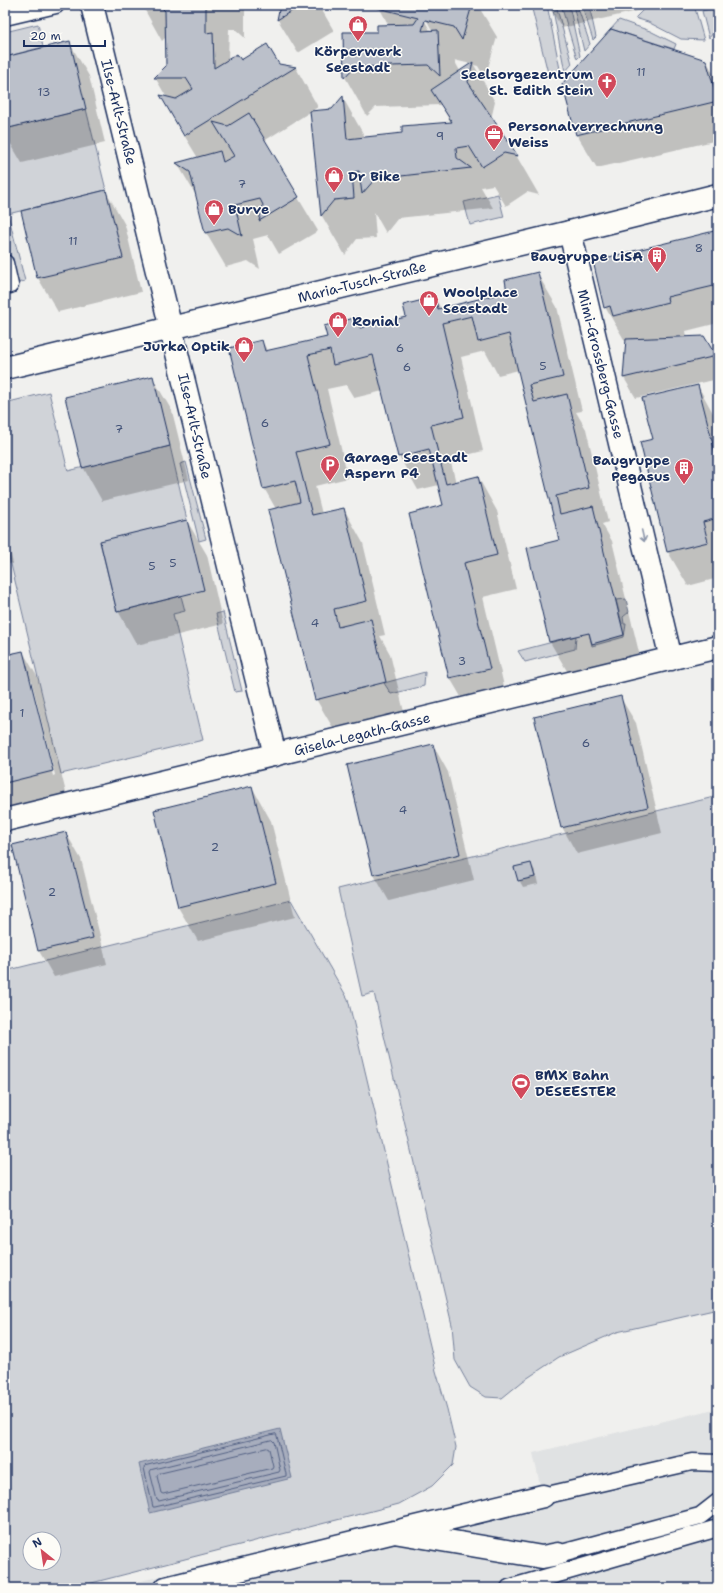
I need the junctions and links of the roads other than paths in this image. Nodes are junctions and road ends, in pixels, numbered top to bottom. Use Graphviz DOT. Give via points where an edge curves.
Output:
graph roads {
  1 [pos="56,5"];
  2 [pos="92,5"];
  3 [pos="5,17"];
  4 [pos="718,195"];
  5 [pos="570,232"];
  6 [pos="5,263"];
  7 [pos="10,285"];
  8 [pos="172,328"];
  9 [pos="5,368"];
  10 [pos="718,647"];
  11 [pos="671,659"];
  12 [pos="275,754"];
  13 [pos="5,820"];
  14 [pos="718,1463"];
  15 [pos="543,1496"];
  16 [pos="718,1502"];
  17 [pos="718,1528"];
  18 [pos="394,1532"];
  19 [pos="558,1554"];
  20 [pos="166,1588"];
  21 [pos="509,1588"];
  1 -- 3 [label="lane"];
  2 -- 8 [label="street, Ilse-Arlt-Straße"];
  4 -- 5 [label="street, Maria-Tusch-Straße"];
  5 -- 8 [label="street, Maria-Tusch-Straße"];
  5 -- 11 [label="street, Mimi-Grossberg-Gasse, one-way"];
  6 -- 7 [label="lane"];
  8 -- 9 [label="street, Maria-Tusch-Straße"];
  8 -- 12 [label="street, Ilse-Arlt-Straße"];
  10 -- 11 [label="street, Gisela-Legath-Gasse"];
  11 -- 12 [label="street, Gisela-Legath-Gasse"];
  12 -- 13 [label="street, Gisela-Legath-Gasse"];
  14 -- 15 [label="lane" via="692,1462"];
  15 -- 18 [label="street"];
  16 -- 19 [label="lane" via="700,1516"];
  17 -- 21 [label="lane"];
  18 -- 19 [label="street" via="542,1557"];
  18 -- 20 [label="street"];
}
